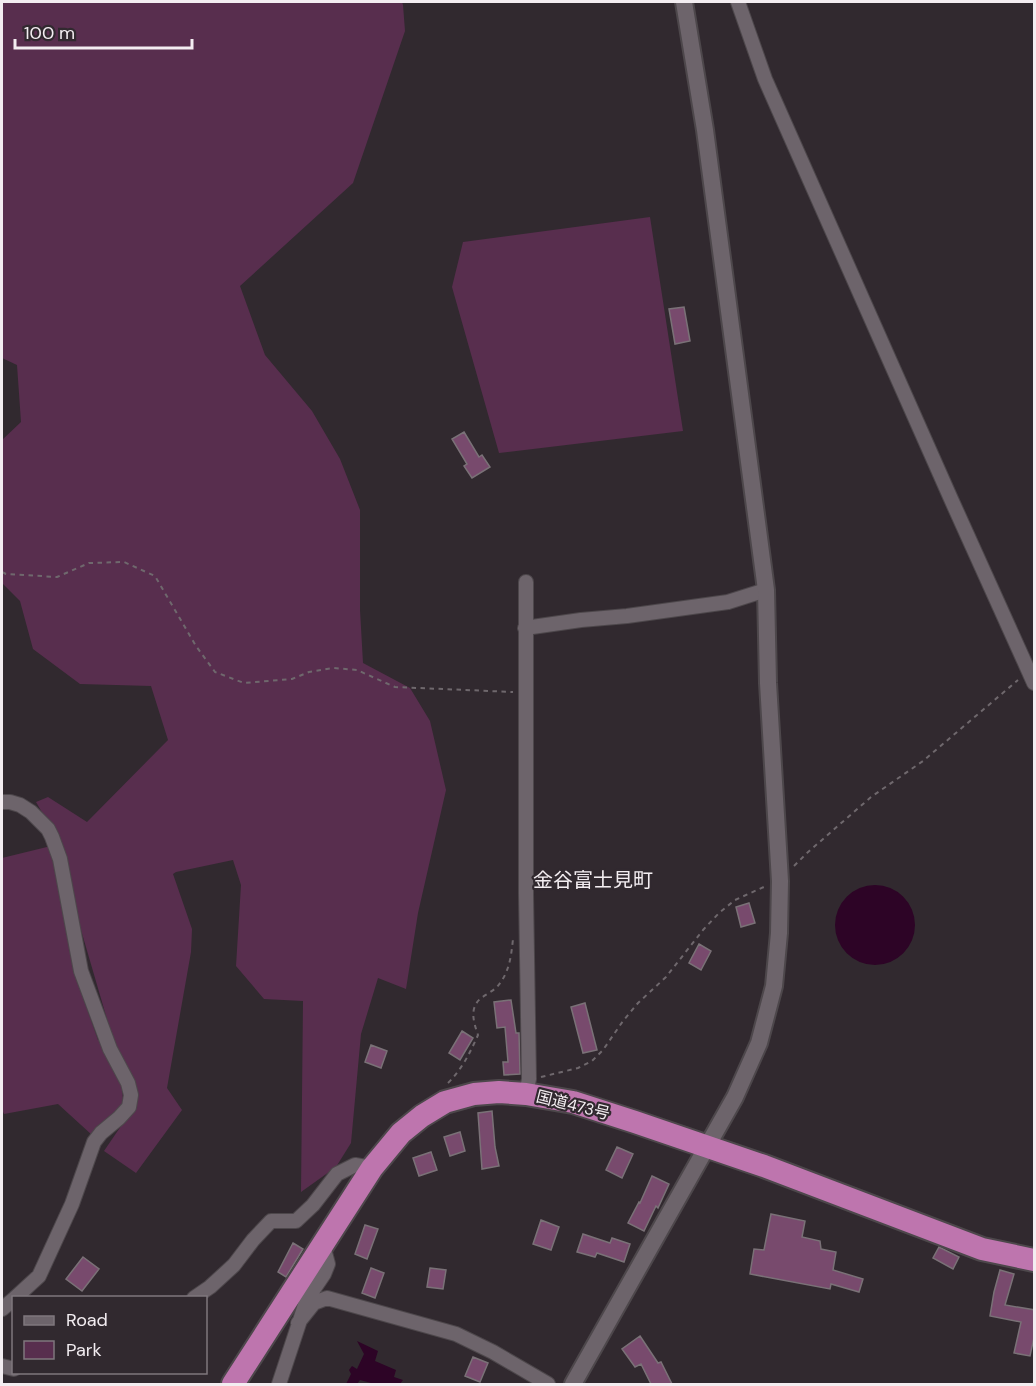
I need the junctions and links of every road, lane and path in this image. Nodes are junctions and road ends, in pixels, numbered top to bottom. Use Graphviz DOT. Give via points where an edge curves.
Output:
graph roads {
  1 [pos="684,2"];
  2 [pos="738,2"];
  3 [pos="2,572"];
  4 [pos="526,582"];
  5 [pos="766,590"];
  6 [pos="525,628"];
  7 [pos="1033,673"];
  8 [pos="525,693"];
  9 [pos="2,802"];
  10 [pos="780,880"];
  11 [pos="514,936"];
  12 [pos="446,1086"];
  13 [pos="528,1087"];
  14 [pos="707,1148"];
  15 [pos="372,1168"];
  16 [pos="323,1245"];
  17 [pos="1035,1260"];
  18 [pos="16,1296"];
  19 [pos="197,1296"];
  20 [pos="298,1323"];
  21 [pos="233,1384"];
  22 [pos="279,1384"];
  23 [pos="548,1384"];
  24 [pos="573,1384"];
  1 -- 5 [label="street" via="705,130"];
  2 -- 7 [label="street" via="765,79 956,510"];
  3 -- 8 [label="path" via="57,577 88,563 124,562 155,576 215,672 244,683 292,679 333,668 357,670 394,687"];
  4 -- 6 [label="street"];
  5 -- 6 [label="street" via="728,603"];
  5 -- 10 [label="street"];
  6 -- 8 [label="street"];
  7 -- 10 [label="path" via="923,761 871,797"];
  8 -- 13 [label="street"];
  9 -- 18 [label="street" via="20,805 31,812 52,837 60,859 81,971 131,1095 129,1107 94,1142 72,1204 39,1276"];
  10 -- 13 [label="path" via="735,900 719,913 666,977 630,1012 592,1061"];
  10 -- 14 [label="street" via="774,986 759,1043"];
  11 -- 12 [label="path" via="510,966 496,988 478,1000 472,1017 478,1035 469,1056"];
  13 -- 14 [label="highway, 国道473号"];
  13 -- 15 [label="highway, 国道473号" via="445,1102 401,1132"];
  14 -- 17 [label="highway, 国道473号" via="982,1249"];
  14 -- 24 [label="street"];
  15 -- 16 [label="highway, 国道473号"];
  15 -- 19 [label="street" via="355,1165 337,1174 296,1221 271,1221 234,1265"];
  16 -- 20 [label="street" via="328,1264"];
  16 -- 21 [label="highway, 国道473号"];
  20 -- 22 [label="street"];
  20 -- 23 [label="street" via="314,1304 327,1298 456,1334"];
}
